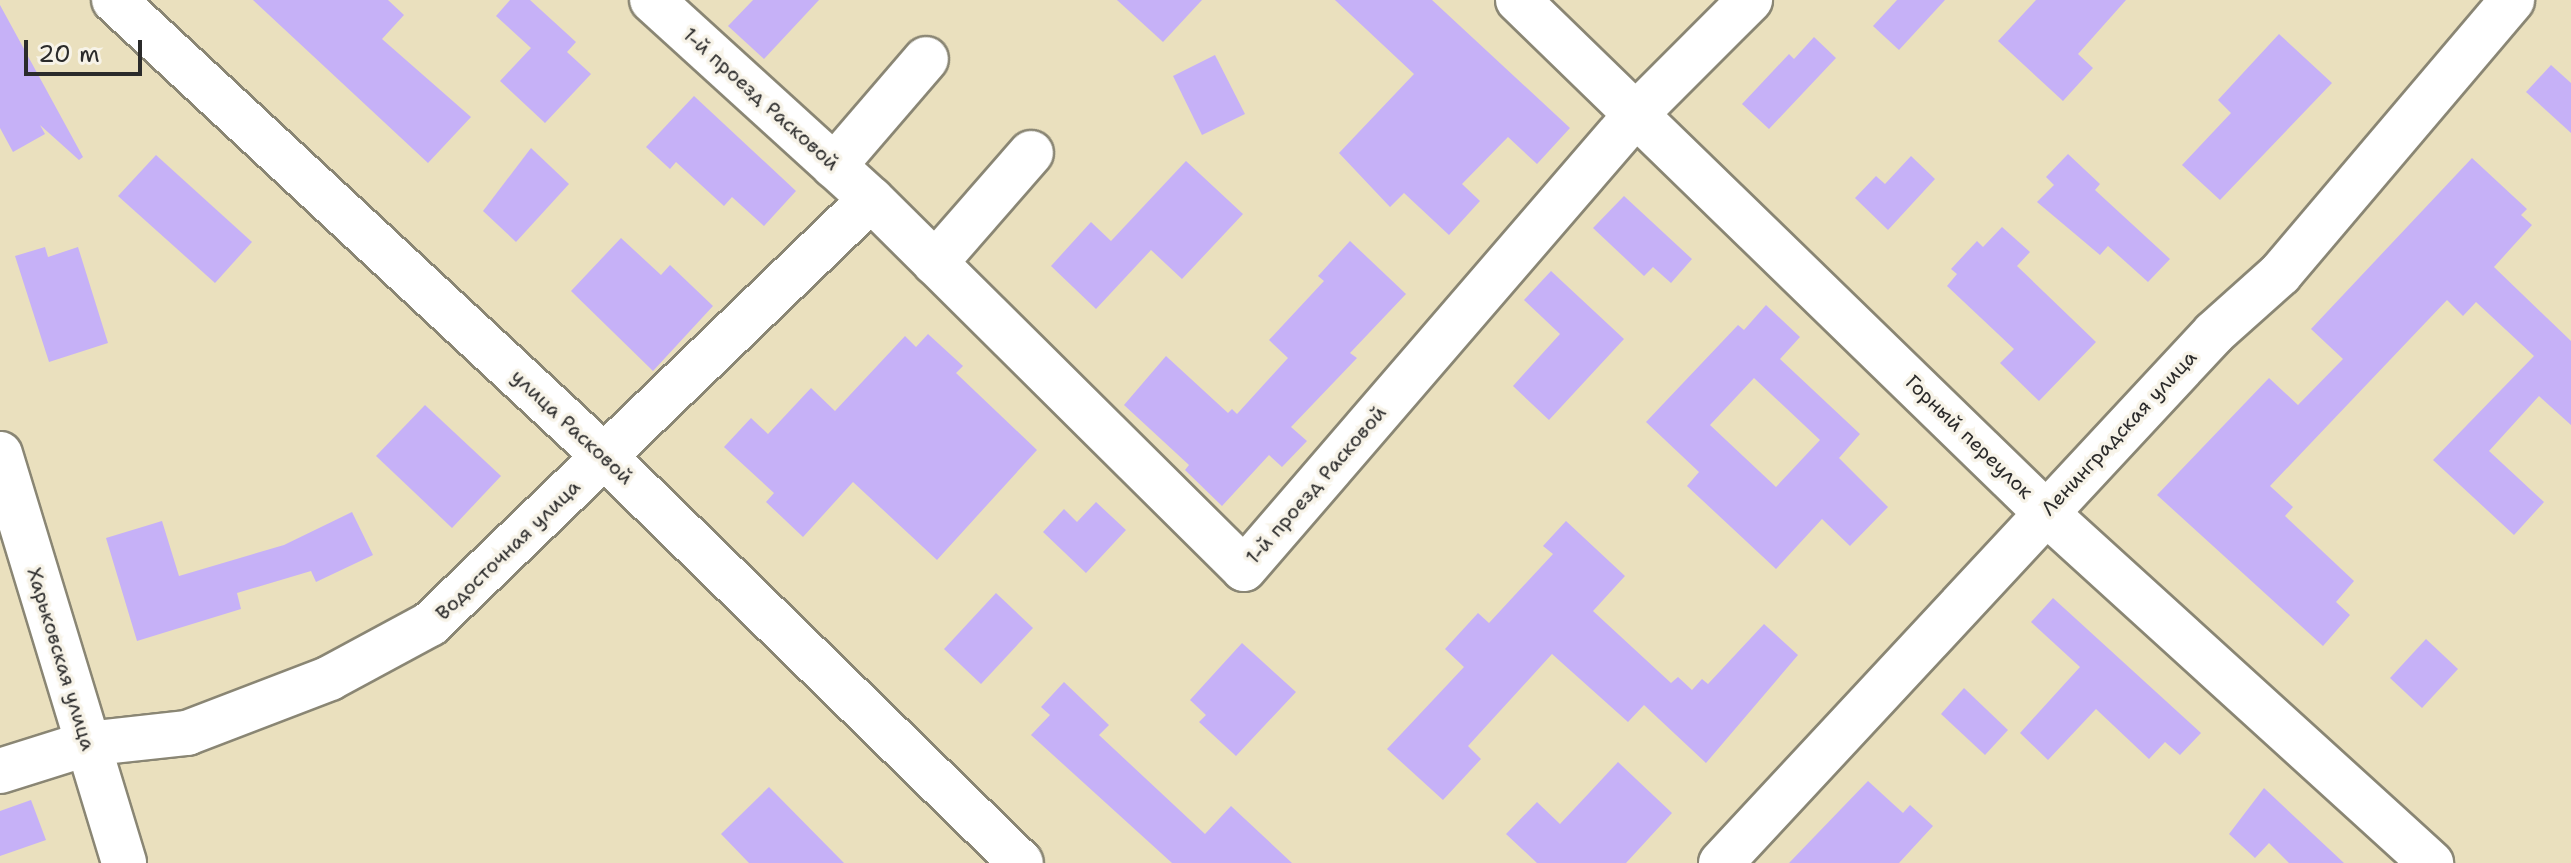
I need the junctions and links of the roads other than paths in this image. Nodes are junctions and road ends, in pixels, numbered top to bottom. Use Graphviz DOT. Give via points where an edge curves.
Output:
graph roads {
  1 [pos="114,0"];
  2 [pos="652,0"];
  3 [pos="1518,0"];
  4 [pos="1750,0"];
  5 [pos="2512,0"];
  6 [pos="926,59"];
  7 [pos="1637,113"];
  8 [pos="1031,153"];
  9 [pos="834,166"];
  10 [pos="871,199"];
  11 [pos="935,263"];
  12 [pos="0,454"];
  13 [pos="605,457"];
  14 [pos="2045,512"];
  15 [pos="86,744"];
  16 [pos="0,771"];
  17 [pos="124,863"];
  18 [pos="1021,863"];
  19 [pos="1721,863"];
  20 [pos="2431,863"];
  1 -- 13 [label="street, улица Расковой"];
  2 -- 9 [label="street, 1-й проезд Расковой"];
  3 -- 7 [label="street, Горный переулок"];
  4 -- 7 [label="street"];
  5 -- 14 [label="street, Ленинградская улица" via="2280,274 2214,333"];
  6 -- 9 [label="street"];
  7 -- 11 [label="street, 1-й проезд Расковой" via="1244,569"];
  7 -- 14 [label="street, Горный переулок"];
  8 -- 11 [label="street"];
  9 -- 10 [label="street, 1-й проезд Расковой"];
  10 -- 11 [label="street, 1-й проезд Расковой"];
  10 -- 13 [label="street"];
  12 -- 15 [label="street, Харьковская улица"];
  13 -- 15 [label="street, Водосточная улица" via="430,624 330,678 187,733"];
  13 -- 18 [label="street, улица Расковой"];
  14 -- 19 [label="street, Ленинградская улица"];
  14 -- 20 [label="street, Горный переулок"];
  15 -- 16 [label="street, Водосточная улица"];
  15 -- 17 [label="street, Харьковская улица"];
}
